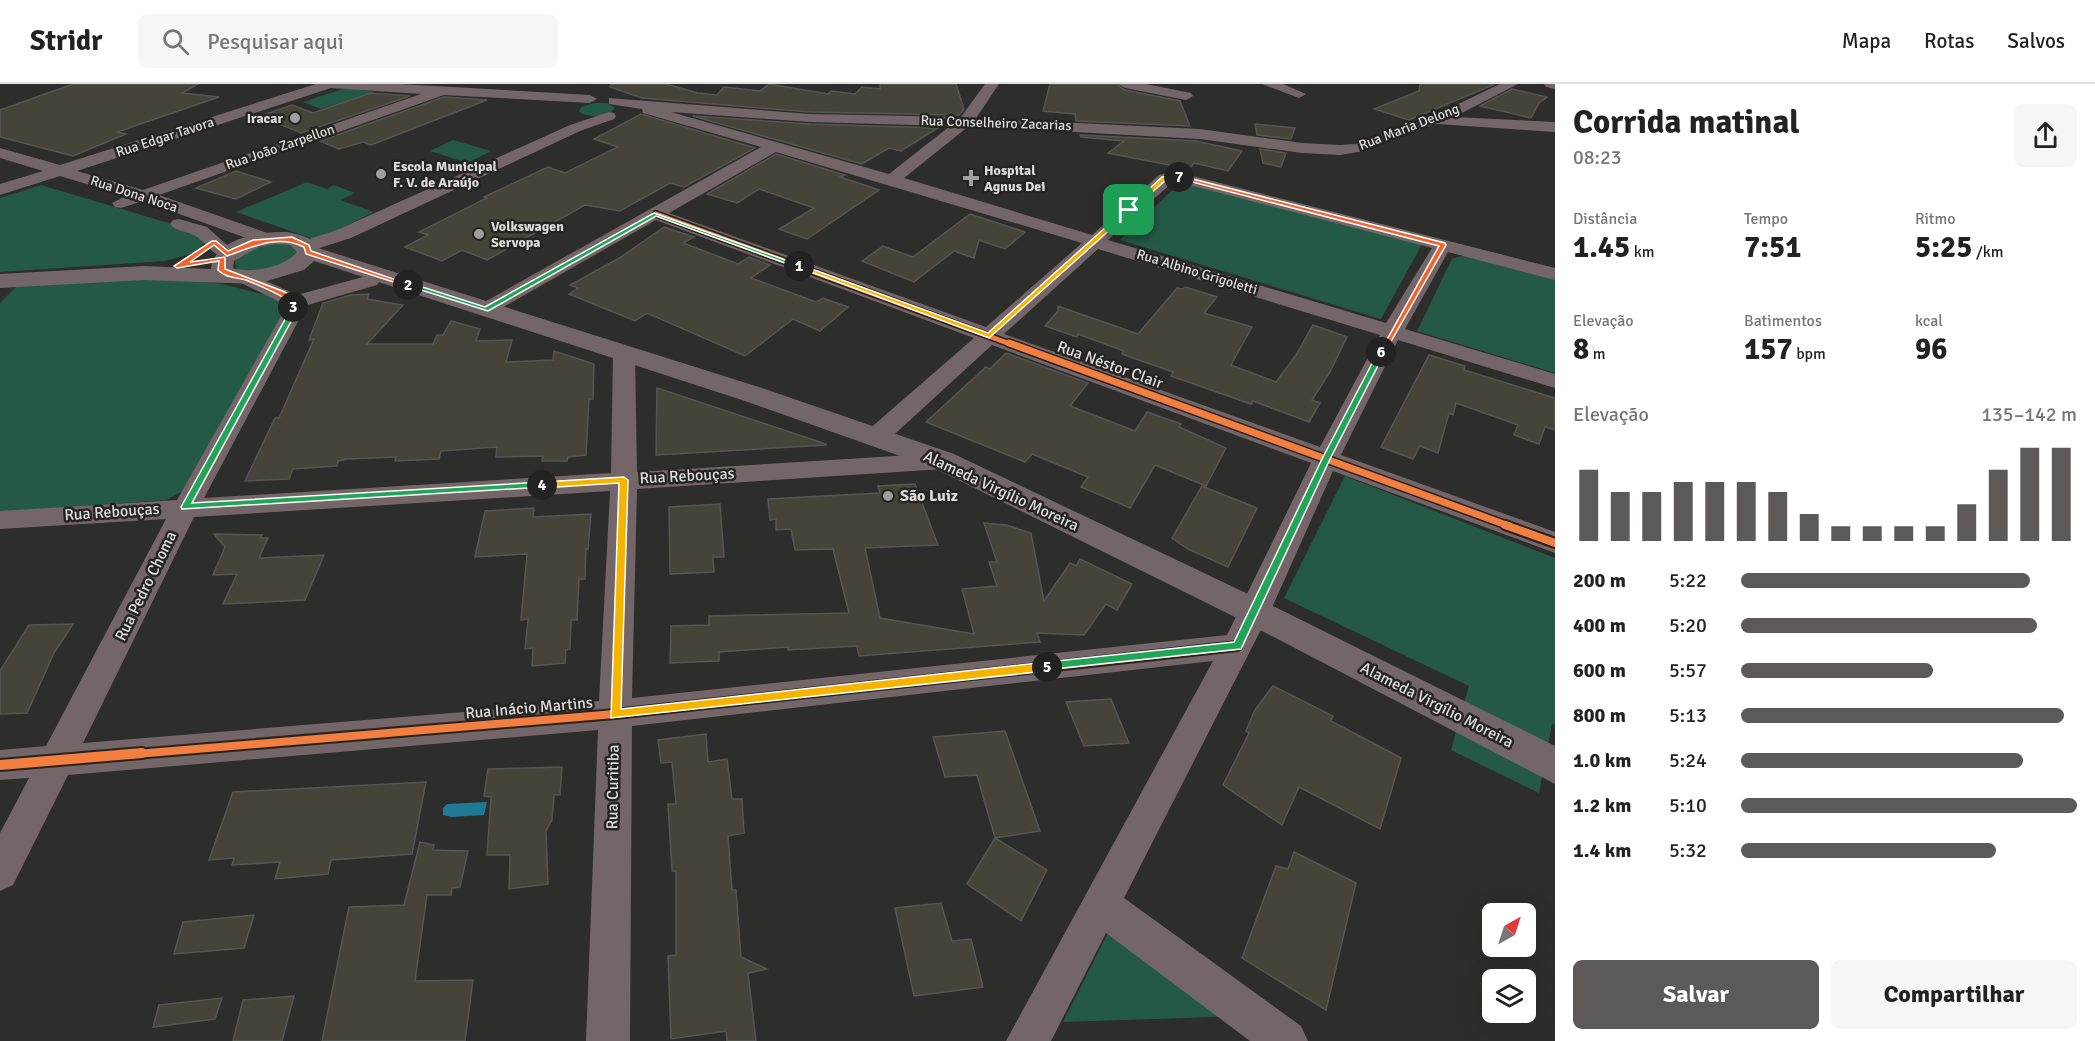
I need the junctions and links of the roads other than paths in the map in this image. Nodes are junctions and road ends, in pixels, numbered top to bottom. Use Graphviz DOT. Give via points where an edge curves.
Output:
graph roads {
  1 [pos="329,84"];
  2 [pos="992,84"];
  3 [pos="1125,84"];
  4 [pos="1269,84"];
  5 [pos="1511,84"];
  6 [pos="1551,84"];
  7 [pos="1555,85"];
  8 [pos="1189,90"];
  9 [pos="439,92"];
  10 [pos="1299,94"];
  11 [pos="535,98"];
  12 [pos="608,103"];
  13 [pos="648,110"];
  14 [pos="688,110"];
  15 [pos="570,116"];
  16 [pos="704,118"];
  17 [pos="1436,120"];
  18 [pos="966,121"];
  19 [pos="1555,127"];
  20 [pos="1200,134"];
  21 [pos="774,147"];
  22 [pos="1302,148"];
  23 [pos="0,153"];
  24 [pos="0,166"];
  25 [pos="58,171"];
  26 [pos="37,178"];
  27 [pos="892,180"];
  28 [pos="0,190"];
  29 [pos="142,195"];
  30 [pos="121,203"];
  31 [pos="656,214"];
  32 [pos="266,239"];
  33 [pos="1093,241"];
  34 [pos="1443,245"];
  35 [pos="307,249"];
  36 [pos="227,261"];
  37 [pos="144,273"];
  38 [pos="1555,274"];
  39 [pos="269,275"];
  40 [pos="370,281"];
  41 [pos="4,284"];
  42 [pos="417,288"];
  43 [pos="294,302"];
  44 [pos="486,309"];
  45 [pos="1393,330"];
  46 [pos="989,336"];
  47 [pos="624,354"];
  48 [pos="1555,381"];
  49 [pos="876,437"];
  50 [pos="1326,459"];
  51 [pos="944,461"];
  52 [pos="624,480"];
  53 [pos="186,507"];
  54 [pos="0,520"];
  55 [pos="1555,543"];
  56 [pos="1255,612"];
  57 [pos="1238,646"];
  58 [pos="615,714"];
  59 [pos="59,760"];
  60 [pos="0,765"];
  61 [pos="1555,766"];
  62 [pos="0,872"];
  63 [pos="1100,904"];
  64 [pos="608,1041"];
  65 [pos="1028,1041"];
  66 [pos="1285,1041"];
  1 -- 9 [label="street, Rua Conselheiro Zacarias"];
  1 -- 25 [label="street, Rua Edgar Tavora"];
  2 -- 18 [label="street"];
  3 -- 8 [label="street"];
  4 -- 10 [label="street"];
  5 -- 17 [label="street, Rua Maria Delong"];
  6 -- 7 [label="street"];
  8 -- 20 [label="street"];
  9 -- 11 [label="street, Rua Conselheiro Zacarias"];
  9 -- 29 [label="street, Rua João Zarpellon"];
  11 -- 12 [label="street, Rua Conselheiro Zacarias"];
  11 -- 15 [label="street, Rua Conselheiro Zacarias" via="560,104"];
  12 -- 13 [label="street, Rua Conselheiro Zacarias"];
  12 -- 14 [label="street, Rua Conselheiro Zacarias"];
  12 -- 15 [label="street"];
  12 -- 15 [label="street" via="574,103"];
  13 -- 14 [label="street, Rua Conselheiro Zacarias"];
  13 -- 16 [label="street, Rua Albino Grigoletti"];
  14 -- 16 [label="street, Rua Conselheiro Zacarias"];
  15 -- 35 [label="street" via="344,234"];
  16 -- 18 [label="street, Rua Conselheiro Zacarias"];
  16 -- 21 [label="street, Rua Albino Grigoletti"];
  17 -- 19 [label="street"];
  17 -- 22 [label="street, Rua Maria Delong" via="1358,148"];
  18 -- 20 [label="street, Rua Conselheiro Zacarias"];
  18 -- 27 [label="street"];
  20 -- 22 [label="street, Rua Conselheiro Zacarias"];
  21 -- 27 [label="street, Rua Albino Grigoletti"];
  21 -- 31 [label="street"];
  23 -- 25 [label="street, Rua Dona Noca"];
  24 -- 26 [label="street, Rua Dona Noca"];
  25 -- 26 [label="street, Rua Edgar Tavora"];
  25 -- 29 [label="street, Rua Dona Noca"];
  26 -- 28 [label="street, Rua Edgar Tavora"];
  26 -- 30 [label="street, Rua Dona Noca"];
  27 -- 33 [label="street, Rua Albino Grigoletti"];
  29 -- 30 [label="street, Rua João Zarpellon"];
  29 -- 32 [label="street, Rua Dona Noca"];
  30 -- 36 [label="street, Rua Dona Noca" via="201,231"];
  31 -- 44 [label="street"];
  31 -- 46 [label="street, Rua Néstor Clair"];
  32 -- 35 [label="main road, Alameda Virgílio Moreira" via="292,239"];
  32 -- 36 [label="main road" via="253,242"];
  33 -- 34 [label="street" via="1164,178 1185,177"];
  33 -- 45 [label="street, Rua Albino Grigoletti"];
  33 -- 46 [label="street"];
  34 -- 38 [label="street"];
  34 -- 45 [label="street"];
  35 -- 39 [label="main road" via="296,265"];
  35 -- 42 [label="main road, Alameda Virgílio Moreira"];
  36 -- 37 [label="main road"];
  36 -- 37 [label="main road"];
  36 -- 39 [label="main road"];
  36 -- 43 [label="street"];
  37 -- 41 [label="main road"];
  39 -- 40 [label="main road, Alameda Virgílio Moreira"];
  40 -- 42 [label="main road, Alameda Virgílio Moreira"];
  40 -- 43 [label="street"];
  42 -- 44 [label="main road, Alameda Virgílio Moreira"];
  43 -- 53 [label="street, Rua Pedro Choma" via="291,316"];
  44 -- 47 [label="main road, Alameda Virgílio Moreira"];
  45 -- 48 [label="street, Rua Albino Grigoletti"];
  45 -- 50 [label="street"];
  46 -- 49 [label="street"];
  46 -- 50 [label="street, Rua Néstor Clair"];
  47 -- 49 [label="main road, Alameda Virgílio Moreira" via="752,393"];
  47 -- 52 [label="street, Rua Curitiba"];
  49 -- 51 [label="main road, Alameda Virgílio Moreira"];
  50 -- 55 [label="street, Rua Néstor Clair"];
  50 -- 56 [label="street"];
  51 -- 52 [label="street, Rua Rebouças"];
  51 -- 56 [label="main road, Alameda Virgílio Moreira"];
  52 -- 53 [label="street, Rua Rebouças"];
  52 -- 58 [label="street, Rua Curitiba"];
  53 -- 54 [label="street, Rua Rebouças"];
  53 -- 59 [label="street, Rua Pedro Choma"];
  56 -- 57 [label="street"];
  56 -- 61 [label="main road, Alameda Virgílio Moreira"];
  57 -- 58 [label="street, Rua Inácio Martins"];
  57 -- 63 [label="street"];
  58 -- 59 [label="street, Rua Inácio Martins"];
  58 -- 64 [label="street, Rua Curitiba"];
  59 -- 60 [label="street, Rua Inácio Martins"];
  59 -- 62 [label="street, Rua Pedro Choma"];
  63 -- 65 [label="street"];
  63 -- 66 [label="street"];
}
